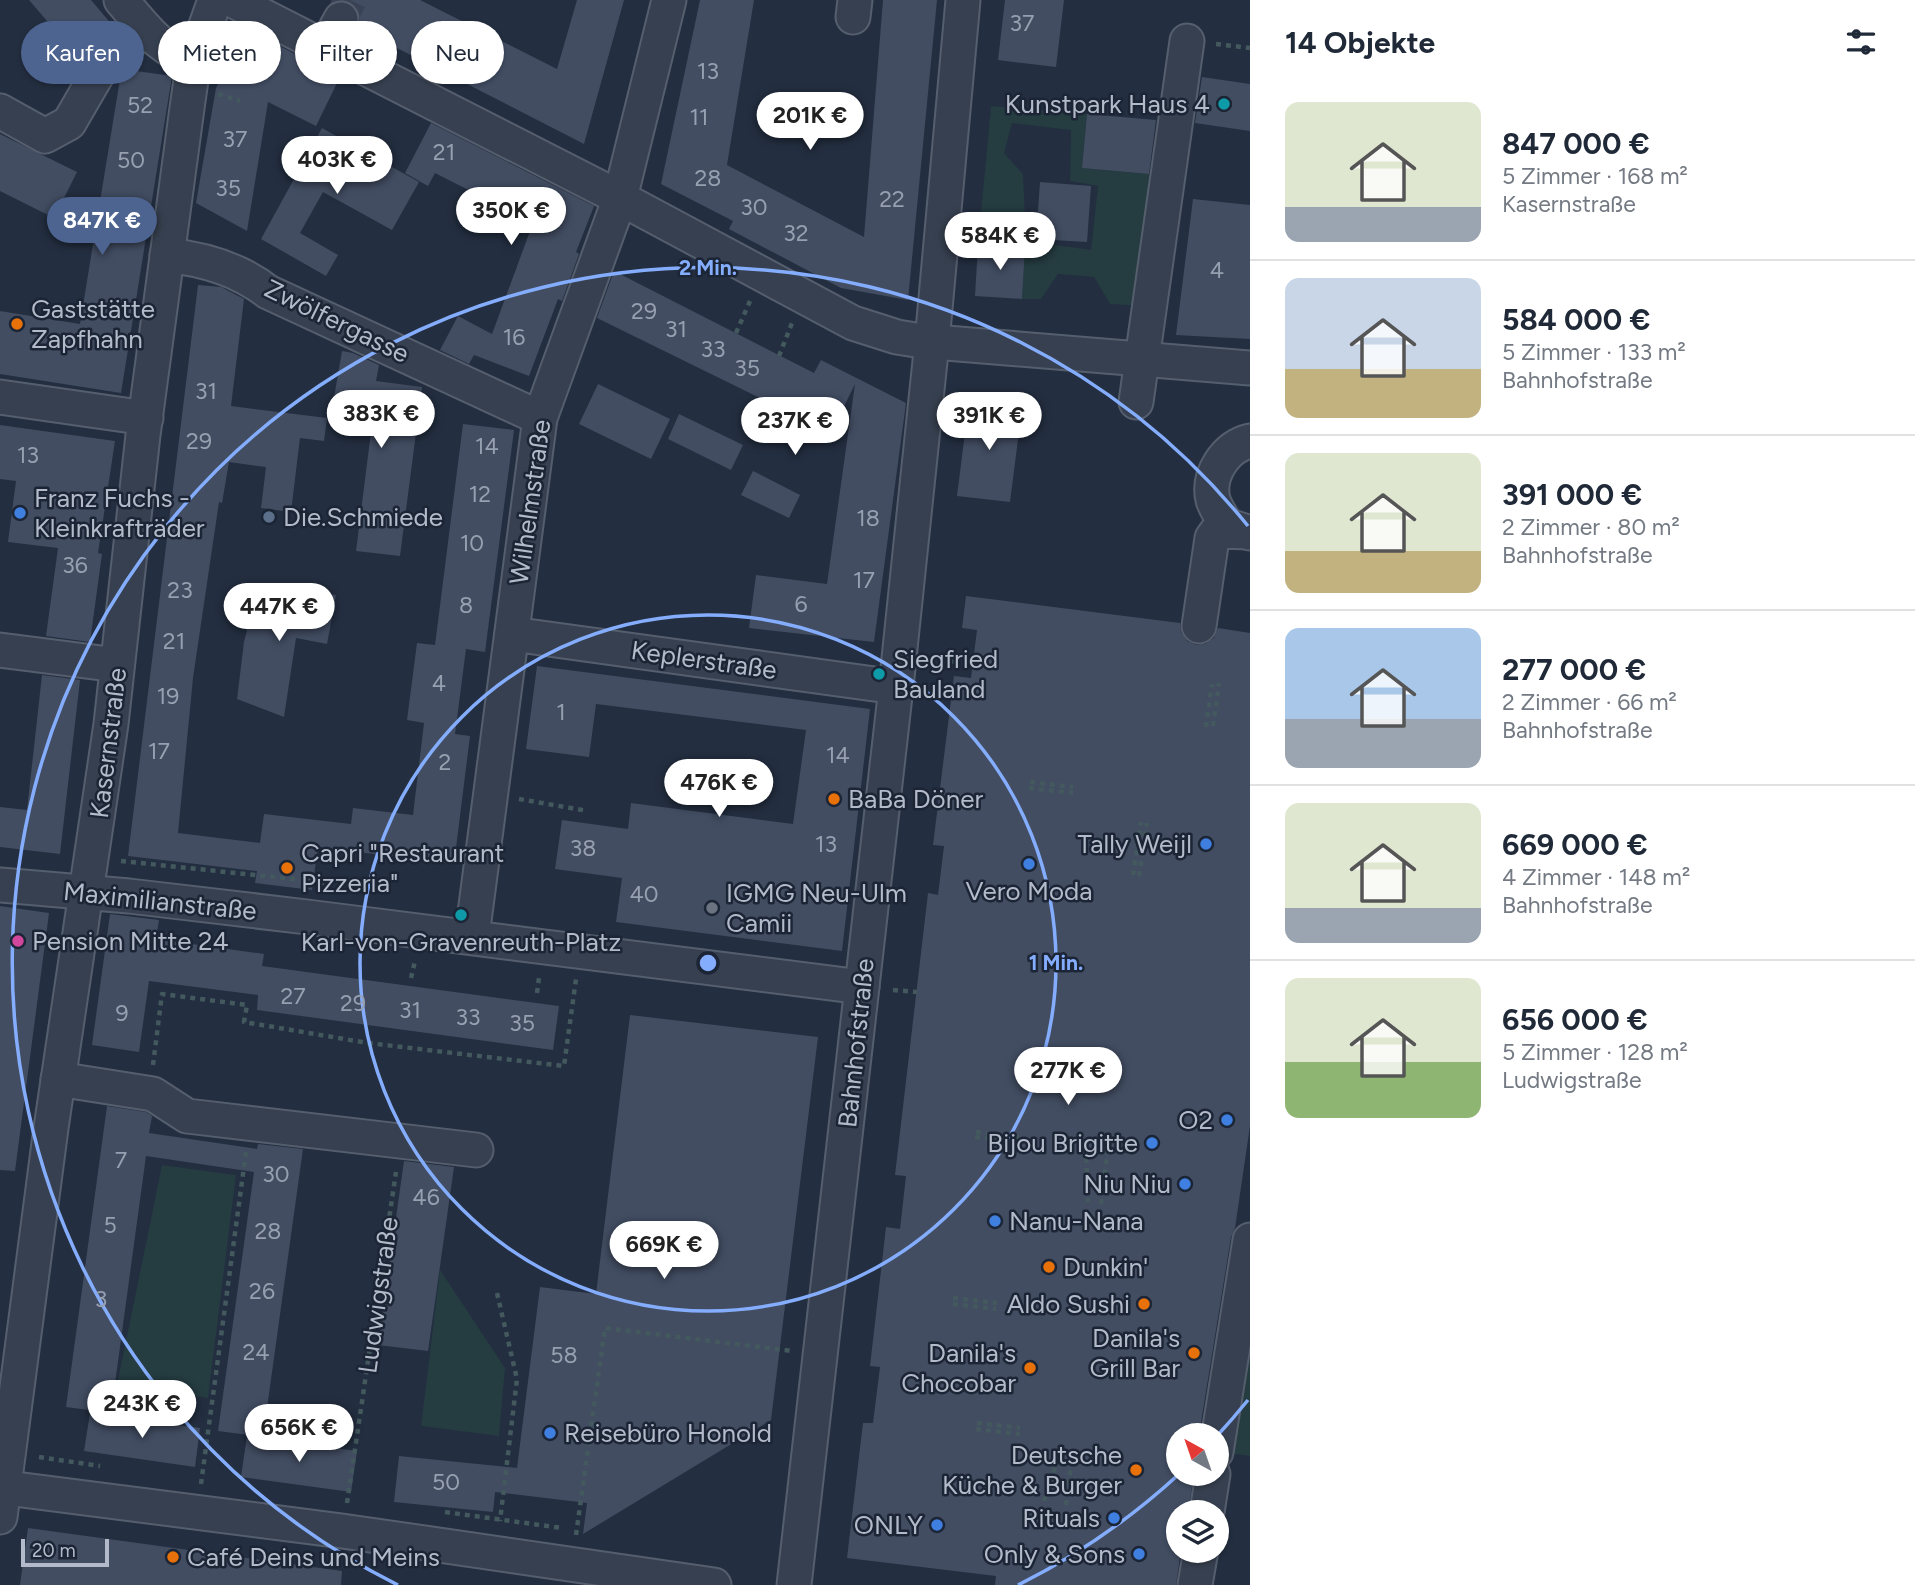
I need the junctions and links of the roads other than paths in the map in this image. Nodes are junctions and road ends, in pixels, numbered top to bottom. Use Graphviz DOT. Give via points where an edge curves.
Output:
graph roads {
  1 [pos="121,0"];
  2 [pos="215,0"];
  3 [pos="232,0"];
  4 [pos="669,0"];
  5 [pos="963,0"];
  6 [pos="208,21"];
  7 [pos="145,27"];
  8 [pos="158,41"];
  9 [pos="1187,41"];
  10 [pos="191,84"];
  11 [pos="0,111"];
  12 [pos="620,198"];
  13 [pos="167,255"];
  14 [pos="932,342"];
  15 [pos="1142,360"];
  16 [pos="1250,368"];
  17 [pos="0,397"];
  18 [pos="1136,402"];
  19 [pos="146,418"];
  20 [pos="540,418"];
  21 [pos="1250,441"];
  22 [pos="1250,532"];
  23 [pos="1199,626"];
  24 [pos="512,634"];
  25 [pos="0,650"];
  26 [pos="117,665"];
  27 [pos="896,687"];
  28 [pos="0,884"];
  29 [pos="85,893"];
  30 [pos="472,936"];
  31 [pos="862,987"];
  32 [pos="58,1079"];
  33 [pos="476,1150"];
  34 [pos="1250,1240"];
  35 [pos="1221,1423"];
  36 [pos="1,1497"];
  37 [pos="1199,1563"];
  38 [pos="714,1585"];
  39 [pos="794,1585"];
  40 [pos="1195,1585"];
  1 -- 7 [label="street"];
  2 -- 6 [label="street, Kasernstraße"];
  3 -- 12 [label="street" via="333,33"];
  4 -- 12 [label="street, Wilhelmstraße"];
  5 -- 14 [label="street, Bahnhofstraße"];
  7 -- 8 [label="street"];
  7 -- 11 [label="street" via="97,73 69,124 45,136"];
  9 -- 15 [label="street"];
  10 -- 13 [label="street, Kasernstraße"];
  12 -- 14 [label="street" via="853,323"];
  12 -- 20 [label="street, Wilhelmstraße"];
  13 -- 19 [label="street, Kasernstraße"];
  13 -- 20 [label="street, Zwölfergasse" via="201,259 255,282"];
  14 -- 15 [label="street"];
  14 -- 27 [label="street, Bahnhofstraße"];
  15 -- 16 [label="street"];
  15 -- 18 [label="street"];
  17 -- 19 [label="street"];
  19 -- 26 [label="street, Kasernstraße"];
  20 -- 24 [label="street, Wilhelmstraße"];
  21 -- 22 [label="street" via="1228,453 1213,476 1213,500 1226,525"];
  22 -- 23 [label="street" via="1223,530 1212,538"];
  24 -- 27 [label="street, Keplerstraße"];
  24 -- 30 [label="street, Wilhelmstraße"];
  25 -- 26 [label="street"];
  26 -- 29 [label="street, Kasernstraße"];
  27 -- 31 [label="street, Bahnhofstraße"];
  28 -- 29 [label="street, Maximilianstraße"];
  29 -- 30 [label="street, Maximilianstraße"];
  29 -- 32 [label="street, Kasernstraße"];
  30 -- 31 [label="street, Maximilianstraße"];
  31 -- 39 [label="street, Bahnhofstraße"];
  32 -- 33 [label="street" via="153,1094 187,1116 250,1124 353,1148 401,1141"];
  32 -- 36 [label="street, Kasernstraße"];
  34 -- 35 [label="street"];
  36 -- 38 [label="street" via="197,1512"];
  37 -- 40 [label="street"];
}
